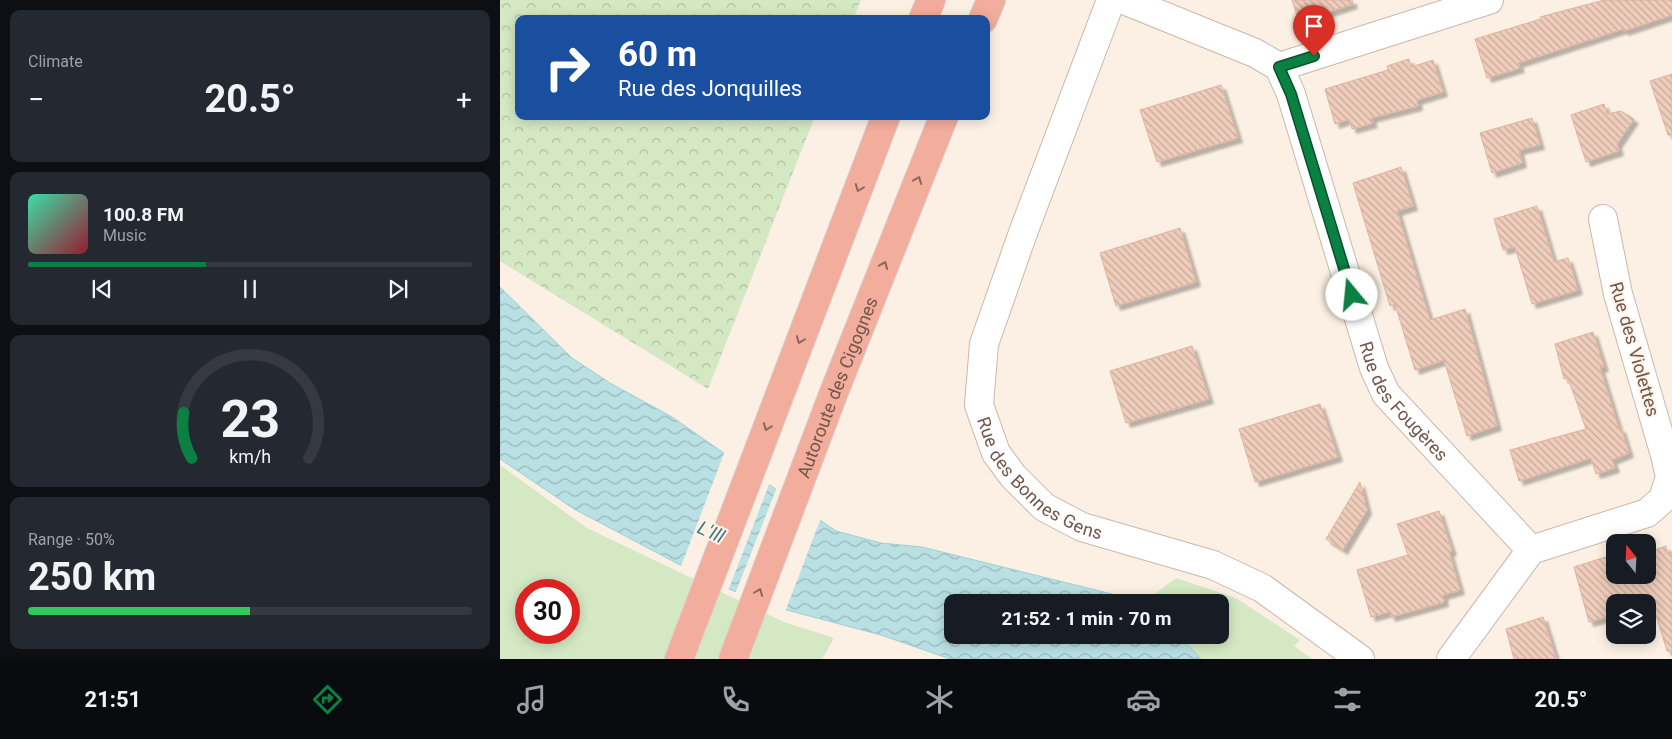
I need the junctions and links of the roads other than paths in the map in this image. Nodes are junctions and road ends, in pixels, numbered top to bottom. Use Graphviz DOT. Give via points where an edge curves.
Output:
graph roads {
  1 [pos="931,0"];
  2 [pos="991,0"];
  3 [pos="1112,0"];
  4 [pos="1124,0"];
  5 [pos="1489,0"];
  6 [pos="925,15"];
  7 [pos="985,15"];
  8 [pos="1279,67"];
  9 [pos="884,120"];
  10 [pos="942,120"];
  11 [pos="1603,219"];
  12 [pos="1531,550"];
  13 [pos="738,648"];
  14 [pos="680,659"];
  15 [pos="1360,659"];
  16 [pos="1451,659"];
  1 -- 6 [label="highway"];
  2 -- 7 [label="highway"];
  3 -- 15 [label="street, Rue des Bonnes Gens" via="984,344 979,405 996,453 1013,476 1044,507 1082,528 1213,565 1254,584"];
  4 -- 8 [label="street" via="1255,53"];
  5 -- 8 [label="street"];
  8 -- 12 [label="street, Rue des Fougères" via="1291,94 1374,368 1386,394"];
  9 -- 14 [label="highway, one-way"];
  13 -- 10 [label="highway, Autoroute des Cigognes, one-way" via="834,392"];
  11 -- 12 [label="street, Rue des Violettes" via="1618,294 1670,477 1663,499 1647,513"];
  12 -- 16 [label="street"];
}
